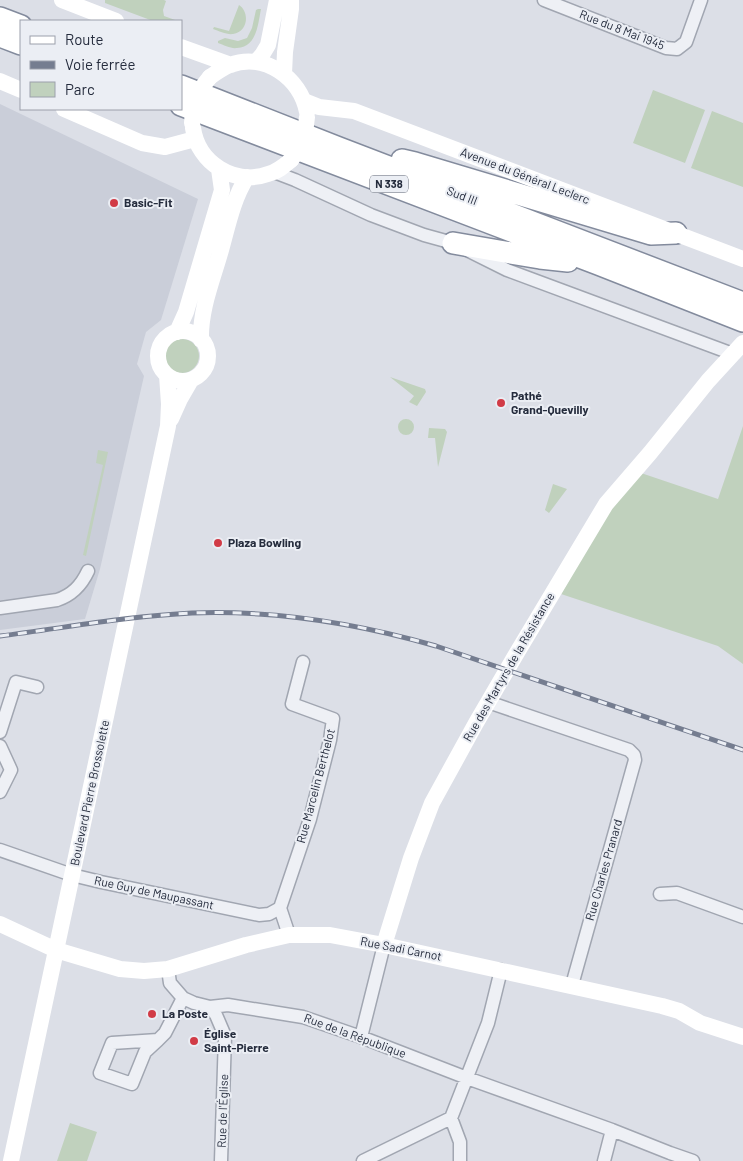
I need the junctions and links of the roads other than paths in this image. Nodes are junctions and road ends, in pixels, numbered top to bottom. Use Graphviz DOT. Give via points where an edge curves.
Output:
graph roads {
  1 [pos="62,0"];
  2 [pos="277,0"];
  3 [pos="291,0"];
  4 [pos="544,0"];
  5 [pos="702,0"];
  6 [pos="0,18"];
  7 [pos="113,20"];
  8 [pos="20,26"];
  9 [pos="0,36"];
  10 [pos="20,44"];
  11 [pos="182,47"];
  12 [pos="256,62"];
  13 [pos="231,65"];
  14 [pos="284,74"];
  15 [pos="0,81"];
  16 [pos="182,86"];
  17 [pos="20,90"];
  18 [pos="306,109"];
  19 [pos="66,110"];
  20 [pos="189,122"];
  21 [pos="339,148"];
  22 [pos="219,169"];
  23 [pos="274,172"];
  24 [pos="247,178"];
  25 [pos="676,234"];
  26 [pos="453,243"];
  27 [pos="743,259"];
  28 [pos="598,264"];
  29 [pos="743,303"];
  30 [pos="743,321"];
  31 [pos="177,332"];
  32 [pos="201,340"];
  33 [pos="738,349"];
  34 [pos="167,375"];
  35 [pos="191,380"];
  36 [pos="168,426"];
  37 [pos="88,571"];
  38 [pos="0,608"];
  39 [pos="303,662"];
  40 [pos="37,687"];
  41 [pos="488,702"];
  42 [pos="0,732"];
  43 [pos="0,746"];
  44 [pos="0,792"];
  45 [pos="0,850"];
  46 [pos="72,875"];
  47 [pos="660,894"];
  48 [pos="280,908"];
  49 [pos="743,917"];
  50 [pos="0,924"];
  51 [pos="289,935"];
  52 [pos="384,945"];
  53 [pos="56,950"];
  54 [pos="168,969"];
  55 [pos="501,970"];
  56 [pos="572,985"];
  57 [pos="183,998"];
  58 [pos="210,1007"];
  59 [pos="361,1037"];
  60 [pos="743,1037"];
  61 [pos="158,1040"];
  62 [pos="467,1078"];
  63 [pos="451,1118"];
  64 [pos="612,1130"];
  65 [pos="11,1161"];
  66 [pos="221,1161"];
  67 [pos="363,1161"];
  68 [pos="460,1161"];
  69 [pos="604,1161"];
  70 [pos="693,1161"];
  1 -- 7 [label="main road"];
  2 -- 12 [label="main road" via="268,45"];
  3 -- 14 [label="main road"];
  4 -- 5 [label="street, Rue du 8 Mai 1945" via="666,48 677,49 686,42"];
  6 -- 8 [label="highway"];
  9 -- 10 [label="highway"];
  11 -- 13 [label="main road"];
  12 -- 13 [label="main road"];
  12 -- 14 [label="main road"];
  13 -- 20 [label="main road, bridge" via="218,71 204,85 196,98"];
  14 -- 18 [label="main road" via="296,85"];
  15 -- 17 [label="main road"];
  16 -- 21 [label="highway, Sud III / N 338"];
  18 -- 23 [label="main road, bridge" via="303,142 291,160"];
  18 -- 25 [label="main road, Avenue du Général Leclerc" via="319,107 354,111"];
  19 -- 20 [label="main road" via="142,143 165,147"];
  20 -- 22 [label="main road" via="199,148"];
  20 -- 28 [label="highway, Sud III / N 338"];
  21 -- 25 [label="highway" via="415,163 651,234"];
  21 -- 29 [label="highway, Sud III / N 338"];
  22 -- 24 [label="main road"];
  22 -- 31 [label="main road" via="222,190 186,312"];
  23 -- 24 [label="main road"];
  23 -- 26 [label="street" via="371,215"];
  24 -- 32 [label="main road" via="238,194 206,302"];
  25 -- 27 [label="main road, Avenue du Général Leclerc"];
  26 -- 28 [label="highway"];
  26 -- 33 [label="street" via="507,270"];
  28 -- 30 [label="highway, Sud III / N 338"];
  31 -- 32 [label="main road" via="188,332"];
  31 -- 34 [label="main road" via="163,341 159,351 159,363"];
  32 -- 35 [label="main road" via="207,352 207,362 203,371"];
  33 -- 41 [label="main road, Rue des Martyrs de la Résistance" via="606,504"];
  34 -- 35 [label="main road" via="178,381"];
  34 -- 36 [label="main road, Boulevard Pierre Brossolette"];
  35 -- 36 [label="main road, Boulevard Pierre Brossolette"];
  36 -- 46 [label="main road, Boulevard Pierre Brossolette"];
  37 -- 38 [label="street" via="78,587 64,598"];
  39 -- 48 [label="street, Rue Marcelin Berthelot" via="292,704 333,719 310,819"];
  40 -- 42 [label="street" via="16,682"];
  41 -- 52 [label="main road, Rue des Martyrs de la Résistance" via="432,803"];
  41 -- 56 [label="street, Rue Charles Pranard" via="629,750 634,755"];
  43 -- 44 [label="street" via="11,770"];
  45 -- 46 [label="street, Rue Guy de Maupassant"];
  46 -- 48 [label="street, Rue Guy de Maupassant" via="259,915"];
  46 -- 53 [label="main road, Boulevard Pierre Brossolette"];
  47 -- 49 [label="street" via="677,893"];
  48 -- 51 [label="street"];
  50 -- 53 [label="main road"];
  51 -- 52 [label="main road, Rue Sadi Carnot" via="330,936"];
  51 -- 54 [label="main road, Rue Sadi Carnot"];
  52 -- 55 [label="main road, Rue Sadi Carnot"];
  52 -- 59 [label="street, Rue des Martyrs de la Résistance"];
  53 -- 54 [label="main road, Rue Sadi Carnot" via="120,969"];
  53 -- 65 [label="main road, Boulevard Pierre Brossolette"];
  54 -- 57 [label="street" via="170,983"];
  55 -- 56 [label="main road, Rue Sadi Carnot"];
  55 -- 62 [label="street" via="488,1023"];
  56 -- 60 [label="main road, Rue Sadi Carnot" via="679,1011 700,1023"];
  57 -- 58 [label="street"];
  57 -- 61 [label="street"];
  58 -- 59 [label="street, Rue de la République" via="228,1005 303,1017"];
  58 -- 66 [label="street, Rue de l'Église" via="226,1036"];
  59 -- 62 [label="street, Rue de la République"];
  61 -- 61 [label="street" via="145,1052 132,1084 100,1073 112,1043"];
  62 -- 63 [label="street"];
  62 -- 64 [label="street, Rue de la République"];
  63 -- 67 [label="street"];
  63 -- 68 [label="street" via="460,1142"];
  64 -- 69 [label="street"];
  64 -- 70 [label="street, Rue de la République"];
}
